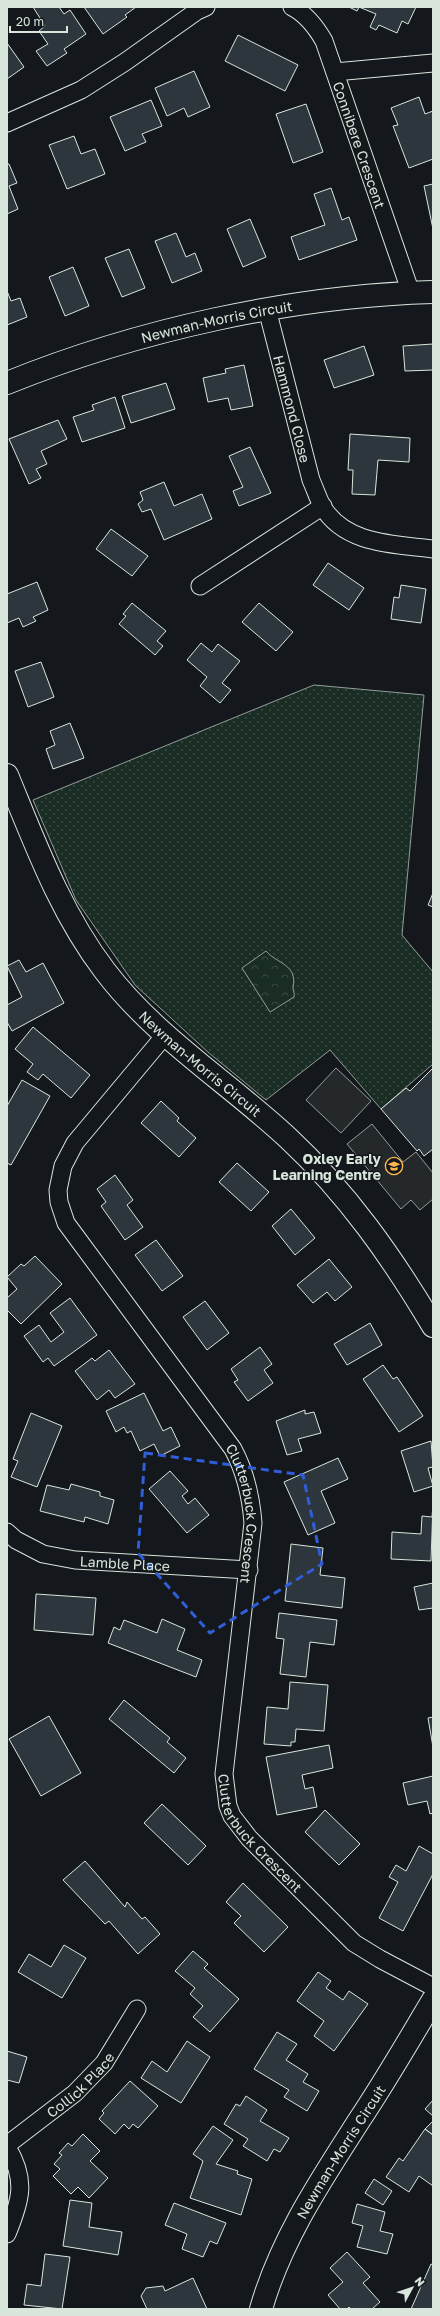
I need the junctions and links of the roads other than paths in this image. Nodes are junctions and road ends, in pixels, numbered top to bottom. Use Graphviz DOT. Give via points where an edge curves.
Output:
graph roads {
  1 [pos="206,7"];
  2 [pos="292,7"];
  3 [pos="433,63"];
  4 [pos="335,72"];
  5 [pos="7,123"];
  6 [pos="433,292"];
  7 [pos="411,293"];
  8 [pos="267,309"];
  9 [pos="7,383"];
  10 [pos="323,506"];
  11 [pos="433,549"];
  12 [pos="200,586"];
  13 [pos="7,775"];
  14 [pos="166,1034"];
  15 [pos="433,1326"];
  16 [pos="7,1532"];
  17 [pos="249,1570"];
  18 [pos="433,1987"];
  19 [pos="433,2000"];
  20 [pos="137,2009"];
  21 [pos="7,2146"];
  22 [pos="7,2234"];
  23 [pos="261,2309"];
  1 -- 5 [label="street" via="81,90"];
  2 -- 4 [label="street, Connibere Crescent" via="302,12 318,30"];
  3 -- 4 [label="street"];
  4 -- 7 [label="street, Connibere Crescent"];
  6 -- 7 [label="street, Newman-Morris Circuit"];
  7 -- 8 [label="street, Newman-Morris Circuit"];
  8 -- 9 [label="street, Newman-Morris Circuit" via="127,342"];
  8 -- 10 [label="street, Hammond Close" via="311,480"];
  10 -- 11 [label="street, Hammond Close" via="330,516 349,532 372,542"];
  10 -- 12 [label="street"];
  13 -- 14 [label="street, Newman-Morris Circuit" via="59,898 73,923 106,972"];
  14 -- 15 [label="street, Newman-Morris Circuit" via="288,1138 336,1187 379,1240"];
  14 -- 17 [label="street, Clutterbuck Crescent" via="75,1143 63,1166 58,1190 59,1202 66,1223 234,1449 250,1492 253,1523"];
  16 -- 17 [label="street, Lamble Place" via="16,1540 43,1554 75,1560"];
  17 -- 18 [label="street, Clutterbuck Crescent" via="224,1774 225,1796 232,1816 249,1838 354,1943"];
  19 -- 23 [label="street, Newman-Morris Circuit" via="404,2051 312,2194 287,2239"];
  20 -- 21 [label="street, Collick Place" via="104,2063 75,2093"];
  21 -- 22 [label="street" via="17,2163 21,2184 18,2206"];
}
